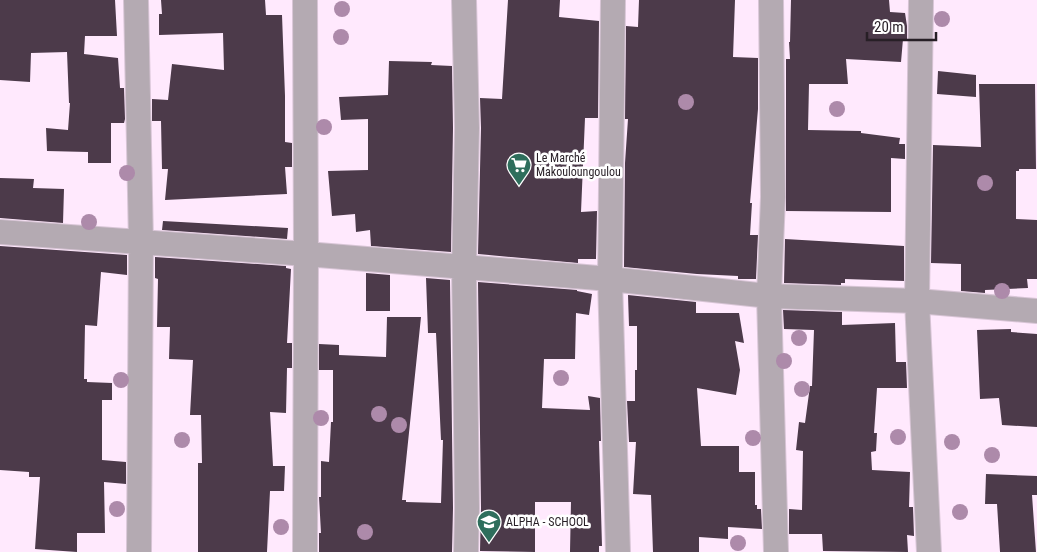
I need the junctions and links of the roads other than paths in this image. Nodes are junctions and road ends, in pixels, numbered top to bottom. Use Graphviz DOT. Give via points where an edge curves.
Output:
graph roads {
  1 [pos="136,0"];
  2 [pos="305,0"];
  3 [pos="464,0"];
  4 [pos="613,0"];
  5 [pos="772,0"];
  6 [pos="921,0"];
  7 [pos="0,232"];
  8 [pos="141,242"];
  9 [pos="306,254"];
  10 [pos="464,268"];
  11 [pos="610,279"];
  12 [pos="769,296"];
  13 [pos="917,301"];
  14 [pos="1037,311"];
  15 [pos="139,552"];
  16 [pos="305,552"];
  17 [pos="466,552"];
  18 [pos="618,552"];
  19 [pos="776,552"];
  20 [pos="929,552"];
  1 -- 8 [label="street"];
  2 -- 9 [label="street"];
  3 -- 10 [label="street" via="467,128"];
  4 -- 11 [label="street"];
  5 -- 12 [label="street" via="773,197"];
  6 -- 13 [label="street"];
  7 -- 8 [label="street"];
  8 -- 9 [label="street"];
  8 -- 15 [label="street"];
  9 -- 10 [label="street"];
  9 -- 16 [label="street"];
  10 -- 11 [label="street"];
  10 -- 17 [label="street"];
  11 -- 12 [label="street"];
  11 -- 18 [label="street"];
  12 -- 13 [label="street"];
  12 -- 19 [label="street"];
  13 -- 14 [label="street"];
  13 -- 20 [label="street"];
}
